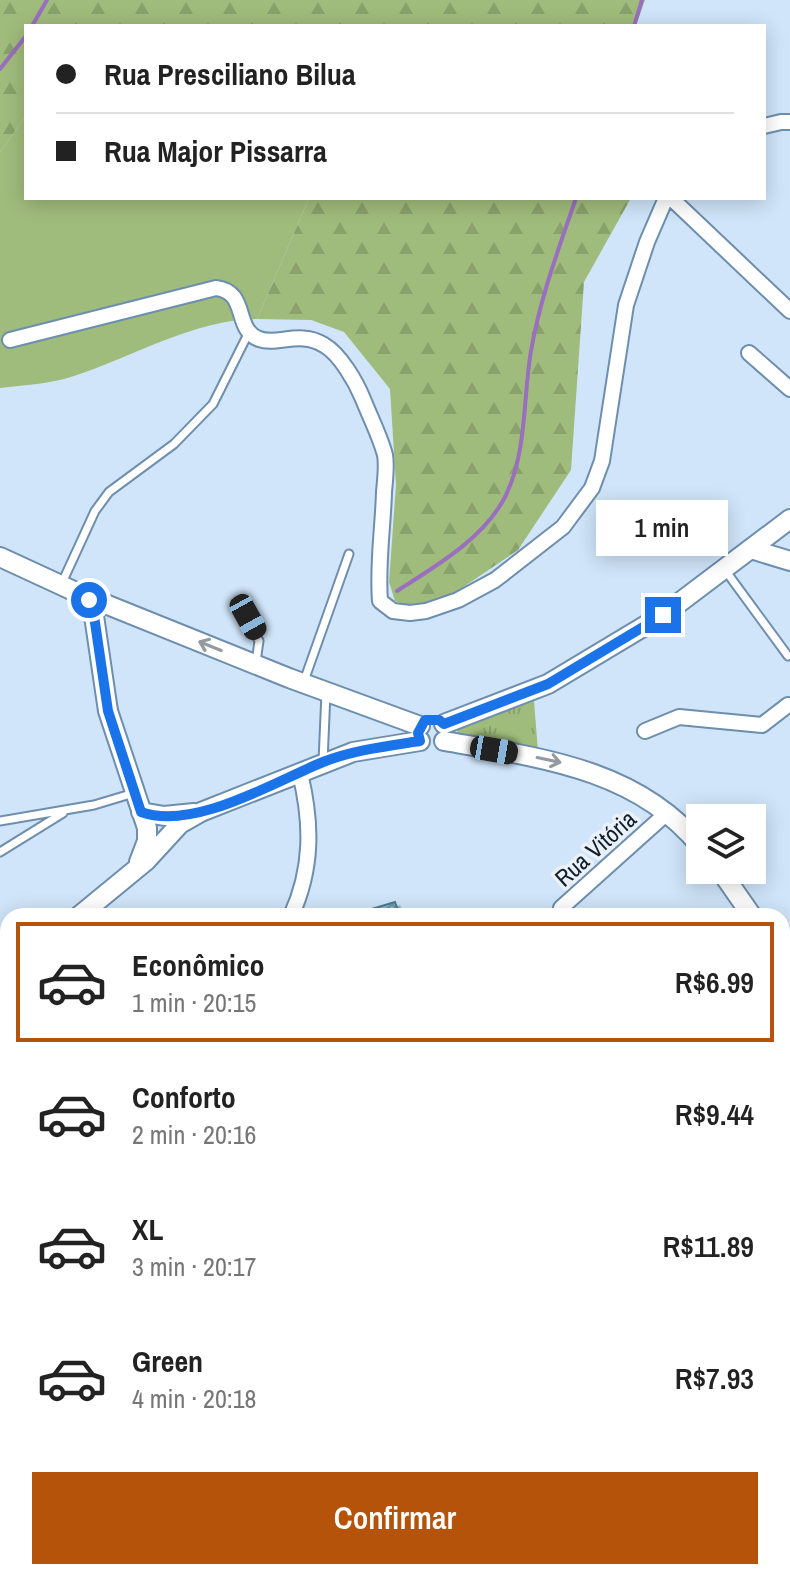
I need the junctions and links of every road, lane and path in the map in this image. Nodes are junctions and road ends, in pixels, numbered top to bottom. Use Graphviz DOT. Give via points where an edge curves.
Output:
graph roads {
  1 [pos="790,122"];
  2 [pos="766,126"];
  3 [pos="667,200"];
  4 [pos="670,200"];
  5 [pos="790,311"];
  6 [pos="249,332"];
  7 [pos="10,340"];
  8 [pos="749,353"];
  9 [pos="790,389"];
  10 [pos="790,519"];
  11 [pos="774,531"];
  12 [pos="751,549"];
  13 [pos="349,554"];
  14 [pos="0,557"];
  15 [pos="784,559"];
  16 [pos="725,570"];
  17 [pos="70,589"];
  18 [pos="239,601"];
  19 [pos="120,609"];
  20 [pos="96,628"];
  21 [pos="788,656"];
  22 [pos="256,664"];
  23 [pos="303,683"];
  24 [pos="326,691"];
  25 [pos="789,702"];
  26 [pos="645,731"];
  27 [pos="420,733"];
  28 [pos="444,733"];
  29 [pos="323,762"];
  30 [pos="300,773"];
  31 [pos="134,793"];
  32 [pos="67,810"];
  33 [pos="141,812"];
  34 [pos="201,812"];
  35 [pos="668,812"];
  36 [pos="0,821"];
  37 [pos="686,831"];
  38 [pos="0,852"];
  39 [pos="136,869"];
  40 [pos="730,884"];
  41 [pos="89,908"];
  42 [pos="294,908"];
  43 [pos="565,908"];
  44 [pos="746,908"];
  1 -- 2 [label="street"];
  3 -- 6 [label="street" via="626,305 602,461 592,488 563,527 495,580 426,611 393,611 380,601 386,457 355,379 325,345 296,337 261,340"];
  4 -- 5 [label="street"];
  6 -- 7 [label="street" via="234,296 216,288"];
  6 -- 17 [label="lane" via="213,404 174,444 109,492 95,511"];
  8 -- 9 [label="street"];
  10 -- 11 [label="street"];
  11 -- 12 [label="street"];
  11 -- 15 [label="street" via="771,544"];
  12 -- 15 [label="street"];
  12 -- 16 [label="street"];
  13 -- 23 [label="lane"];
  14 -- 17 [label="street"];
  16 -- 21 [label="lane"];
  16 -- 28 [label="street" via="663,615 548,684"];
  17 -- 19 [label="street"];
  17 -- 20 [label="street" via="91,604"];
  18 -- 22 [label="lane" via="259,641"];
  19 -- 20 [label="street" via="106,611"];
  22 -- 19 [label="street, one-way"];
  20 -- 31 [label="street" via="108,711"];
  22 -- 23 [label="street"];
  23 -- 24 [label="street"];
  24 -- 27 [label="street"];
  24 -- 29 [label="lane"];
  25 -- 26 [label="street" via="762,725 679,717"];
  27 -- 28 [label="street" via="432,719"];
  27 -- 29 [label="street"];
  28 -- 35 [label="street, one-way" via="566,764 615,782"];
  29 -- 30 [label="street"];
  30 -- 34 [label="street"];
  30 -- 42 [label="street" via="308,808 308,866"];
  31 -- 32 [label="lane"];
  31 -- 33 [label="street"];
  32 -- 36 [label="lane"];
  32 -- 38 [label="lane"];
  33 -- 34 [label="street"];
  33 -- 39 [label="street" via="147,841"];
  34 -- 39 [label="street" via="180,824"];
  35 -- 37 [label="street"];
  35 -- 43 [label="street, Rua Vitória"];
  39 -- 41 [label="street"];
  40 -- 44 [label="street"];
}
